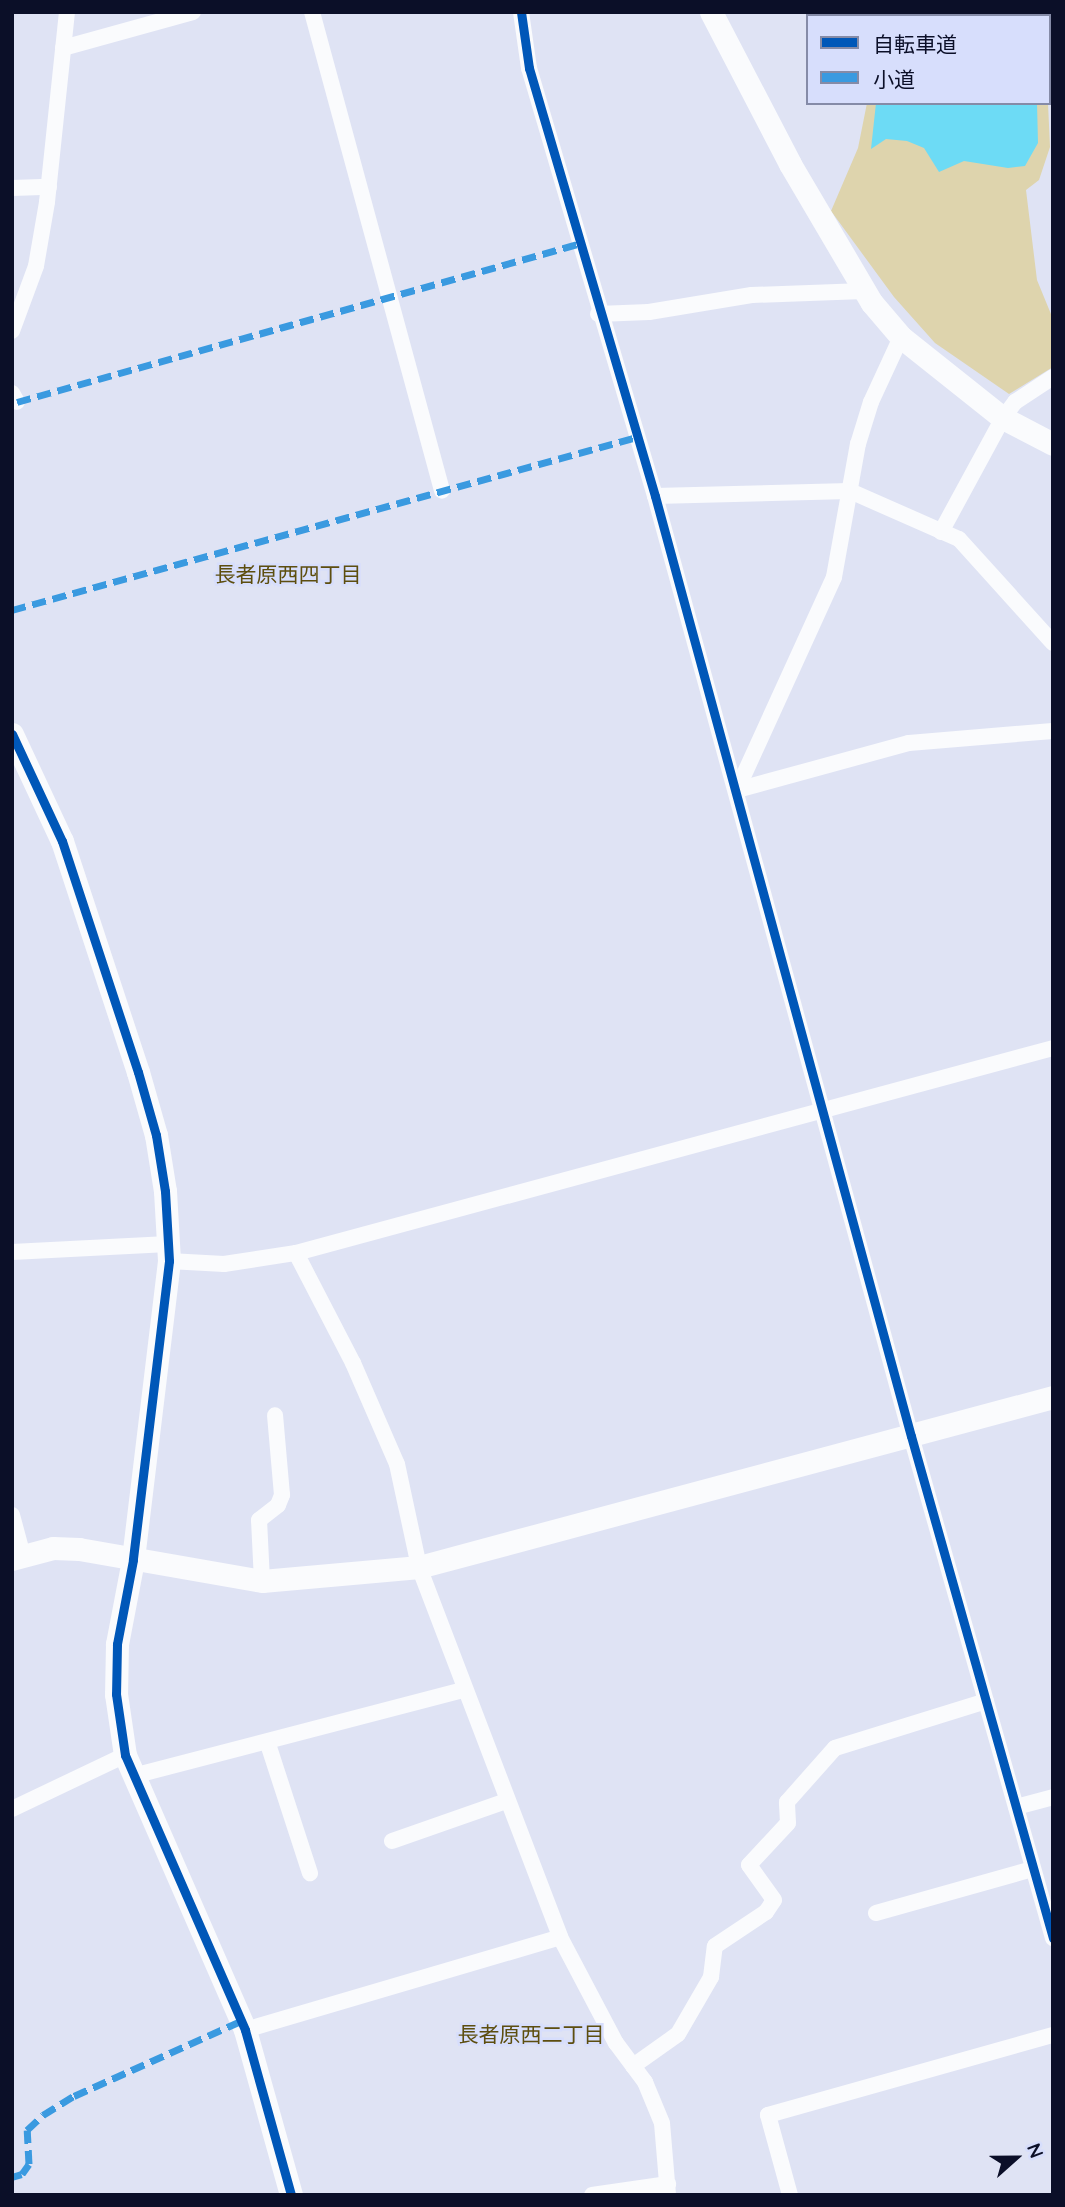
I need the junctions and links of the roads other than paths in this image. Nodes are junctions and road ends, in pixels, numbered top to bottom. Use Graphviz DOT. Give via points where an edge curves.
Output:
graph roads {
  1 [pos="67,12"];
  2 [pos="193,12"];
  3 [pos="312,12"];
  4 [pos="521,12"];
  5 [pos="711,12"];
  6 [pos="63,48"];
  7 [pos="49,187"];
  8 [pos="12,188"];
  9 [pos="864,291"];
  10 [pos="598,314"];
  11 [pos="12,331"];
  12 [pos="901,337"];
  13 [pos="1053,377"];
  14 [pos="1003,418"];
  15 [pos="1053,444"];
  16 [pos="442,491"];
  17 [pos="850,491"];
  18 [pos="656,496"];
  19 [pos="941,532"];
  20 [pos="1053,643"];
  21 [pos="1053,731"];
  22 [pos="13,736"];
  23 [pos="737,790"];
  24 [pos="1053,1048"];
  25 [pos="824,1110"];
  26 [pos="12,1252"];
  27 [pos="169,1252"];
  28 [pos="296,1253"];
  29 [pos="1053,1397"];
  30 [pos="275,1415"];
  31 [pos="911,1436"];
  32 [pos="12,1515"];
  33 [pos="18,1557"];
  34 [pos="133,1560"];
  35 [pos="419,1567"];
  36 [pos="262,1581"];
  37 [pos="463,1690"];
  38 [pos="986,1701"];
  39 [pos="268,1744"];
  40 [pos="129,1765"];
  41 [pos="1053,1797"];
  42 [pos="506,1801"];
  43 [pos="1016,1807"];
  44 [pos="12,1809"];
  45 [pos="391,1841"];
  46 [pos="1033,1869"];
  47 [pos="310,1873"];
  48 [pos="876,1913"];
  49 [pos="560,1937"];
  50 [pos="1053,1938"];
  51 [pos="245,2029"];
  52 [pos="1053,2035"];
  53 [pos="633,2066"];
  54 [pos="668,2190"];
  55 [pos="291,2195"];
  56 [pos="592,2195"];
  57 [pos="790,2195"];
  1 -- 6 [label="street"];
  2 -- 6 [label="street"];
  3 -- 16 [label="street"];
  4 -- 10 [label="street" via="529,68"];
  5 -- 9 [label="street"];
  6 -- 7 [label="street"];
  7 -- 8 [label="street"];
  7 -- 11 [label="street" via="36,266"];
  9 -- 10 [label="street" via="752,295 649,312"];
  9 -- 12 [label="street"];
  10 -- 18 [label="street"];
  12 -- 14 [label="street"];
  12 -- 17 [label="street" via="871,402"];
  13 -- 14 [label="street" via="1015,402"];
  14 -- 15 [label="street"];
  14 -- 19 [label="street"];
  17 -- 18 [label="street"];
  17 -- 19 [label="street"];
  17 -- 23 [label="street" via="834,577"];
  18 -- 23 [label="street"];
  19 -- 20 [label="street" via="959,538"];
  21 -- 23 [label="street" via="909,743"];
  22 -- 27 [label="street" via="62,841 138,1072 156,1135"];
  23 -- 25 [label="street"];
  24 -- 25 [label="street"];
  25 -- 28 [label="street"];
  25 -- 31 [label="street"];
  26 -- 27 [label="street"];
  27 -- 28 [label="street" via="224,1264"];
  27 -- 34 [label="street"];
  28 -- 35 [label="street" via="397,1464"];
  29 -- 31 [label="street"];
  30 -- 36 [label="street" via="282,1495 278,1505 259,1520"];
  31 -- 35 [label="street"];
  31 -- 38 [label="street"];
  32 -- 33 [label="street"];
  33 -- 34 [label="street" via="66,1548"];
  34 -- 36 [label="street"];
  34 -- 40 [label="street" via="117,1644 116,1694"];
  35 -- 36 [label="street"];
  35 -- 37 [label="street"];
  37 -- 39 [label="street"];
  37 -- 42 [label="street"];
  38 -- 43 [label="street"];
  38 -- 53 [label="street" via="835,1748 787,1802 788,1823 749,1865 774,1900 766,1912 715,1946 711,1977 678,2034"];
  39 -- 40 [label="street"];
  39 -- 47 [label="street"];
  40 -- 44 [label="street"];
  40 -- 51 [label="street"];
  41 -- 43 [label="street"];
  42 -- 45 [label="street"];
  42 -- 49 [label="street"];
  43 -- 46 [label="street"];
  46 -- 48 [label="street"];
  46 -- 50 [label="street"];
  49 -- 51 [label="street"];
  49 -- 53 [label="street"];
  51 -- 55 [label="street"];
  52 -- 57 [label="street" via="768,2115"];
  53 -- 54 [label="street" via="663,2123"];
  54 -- 56 [label="street"];
}
